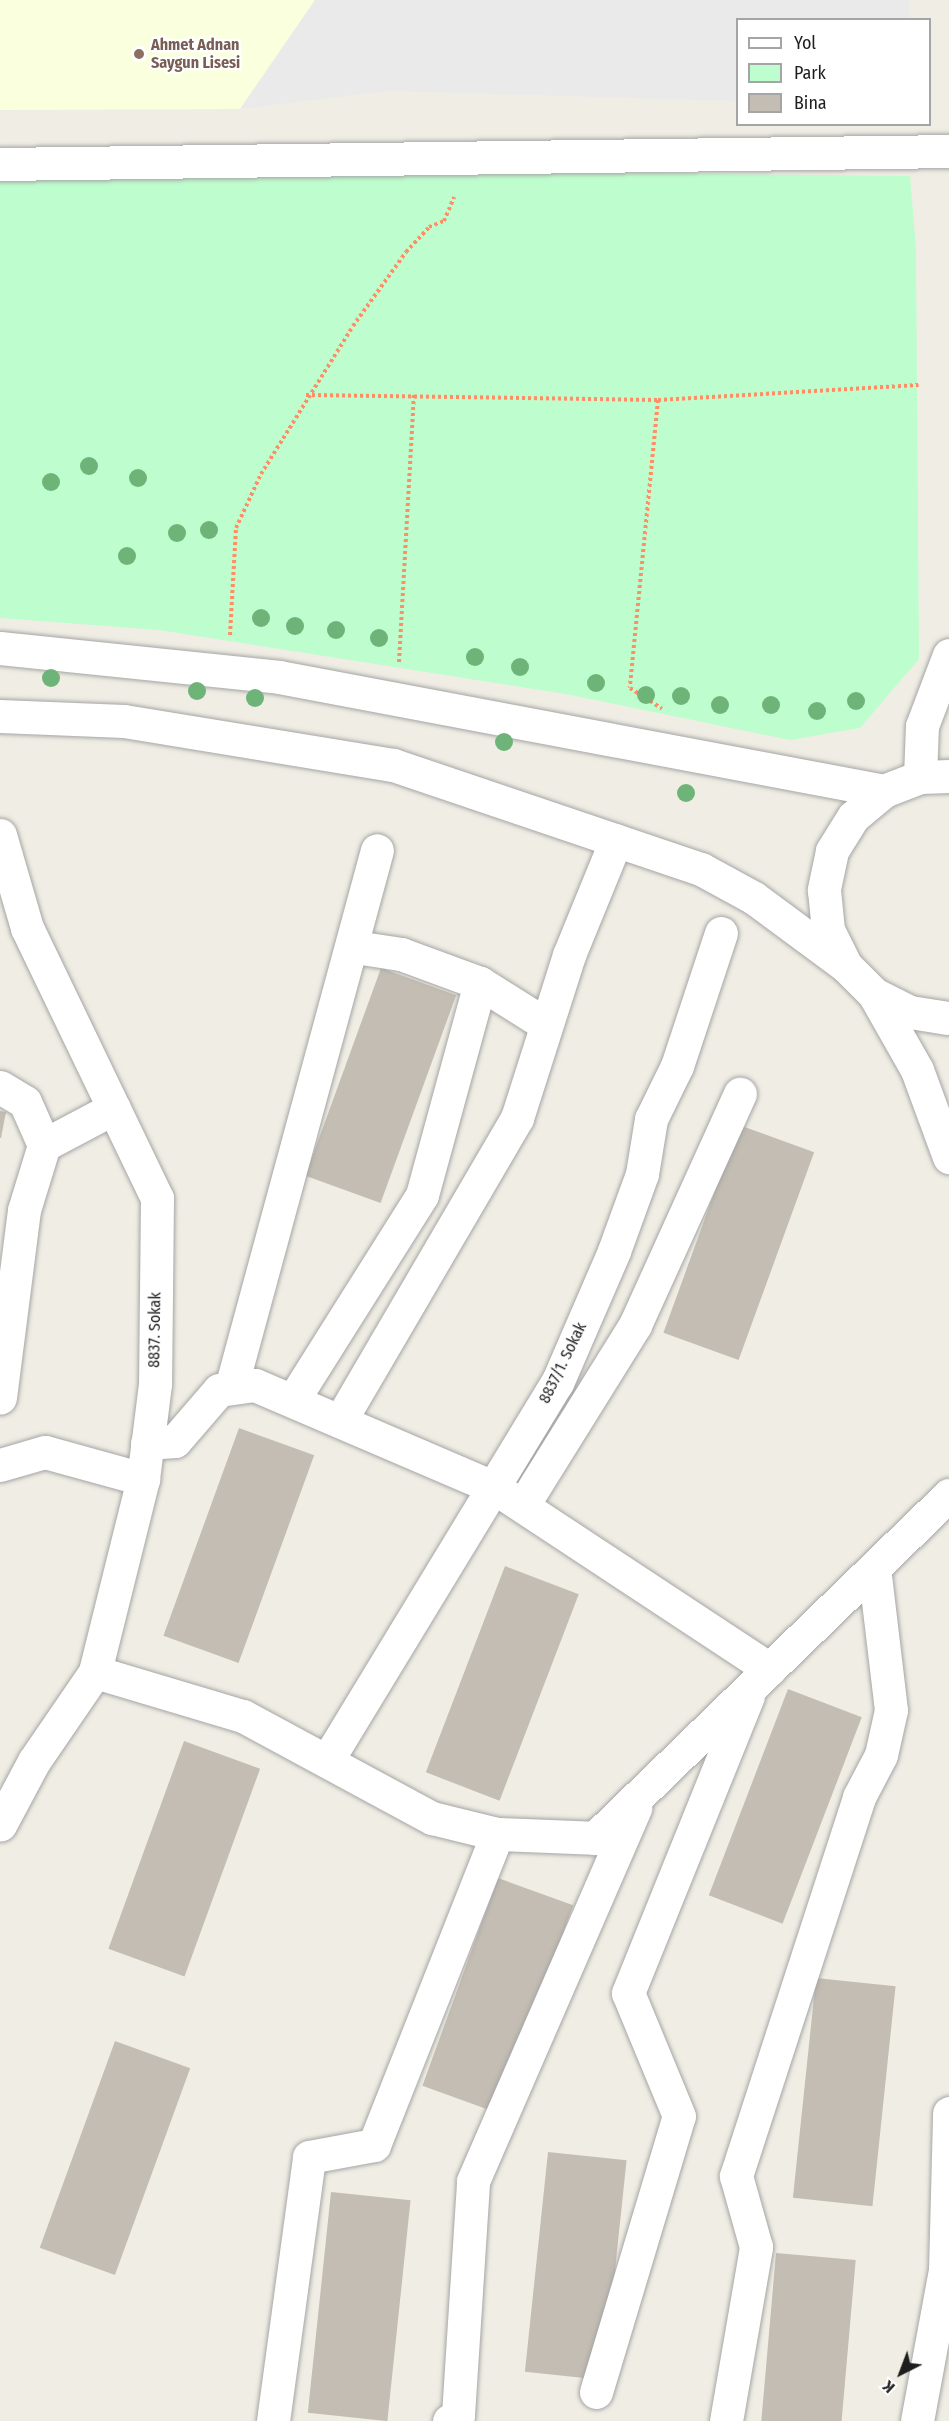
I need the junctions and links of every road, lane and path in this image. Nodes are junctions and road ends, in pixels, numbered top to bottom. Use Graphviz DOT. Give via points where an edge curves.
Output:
graph roads {
  1 [pos="949,151"];
  2 [pos="0,164"];
  3 [pos="429,227"];
  4 [pos="919,385"];
  5 [pos="306,394"];
  6 [pos="414,394"];
  7 [pos="658,400"];
  8 [pos="229,642"];
  9 [pos="0,648"];
  10 [pos="949,655"];
  11 [pos="399,668"];
  12 [pos="0,716"];
  13 [pos="672,716"];
  14 [pos="935,777"];
  15 [pos="884,791"];
  16 [pos="0,835"];
  17 [pos="616,840"];
  18 [pos="377,850"];
  19 [pos="721,933"];
  20 [pos="355,947"];
  21 [pos="846,966"];
  22 [pos="480,982"];
  23 [pos="874,994"];
  24 [pos="949,1018"];
  25 [pos="545,1024"];
  26 [pos="0,1087"];
  27 [pos="740,1094"];
  28 [pos="114,1108"];
  29 [pos="44,1145"];
  30 [pos="949,1157"];
  31 [pos="232,1384"];
  32 [pos="0,1397"];
  33 [pos="293,1400"];
  34 [pos="340,1421"];
  35 [pos="147,1443"];
  36 [pos="0,1465"];
  37 [pos="143,1479"];
  38 [pos="495,1488"];
  39 [pos="949,1495"];
  40 [pos="523,1505"];
  41 [pos="874,1568"];
  42 [pos="95,1672"];
  43 [pos="761,1677"];
  44 [pos="328,1759"];
  45 [pos="641,1793"];
  46 [pos="0,1825"];
  47 [pos="497,1834"];
  48 [pos="949,2113"];
  49 [pos="947,2271"];
  50 [pos="596,2392"];
  51 [pos="273,2421"];
  52 [pos="449,2421"];
  53 [pos="726,2421"];
  54 [pos="917,2421"];
  1 -- 2 [label="street"];
  3 -- 5 [label="path"];
  4 -- 7 [label="path"];
  5 -- 6 [label="path"];
  5 -- 8 [label="path" via="236,528"];
  6 -- 7 [label="path"];
  6 -- 11 [label="path"];
  7 -- 13 [label="path" via="630,688"];
  9 -- 15 [label="street" via="279,677"];
  10 -- 14 [label="street" via="922,726"];
  12 -- 17 [label="street" via="124,721 393,765"];
  14 -- 15 [label="street"];
  15 -- 21 [label="street" via="853,817 832,851 824,890 828,930"];
  16 -- 28 [label="street, 8837. Sokak" via="27,928"];
  17 -- 21 [label="street" via="700,869 754,898"];
  17 -- 25 [label="street"];
  18 -- 20 [label="street"];
  19 -- 38 [label="street, 8837/1. Sokak" via="677,1066 651,1119 642,1173 614,1251 557,1383"];
  20 -- 22 [label="street" via="401,954"];
  20 -- 31 [label="street"];
  21 -- 23 [label="street"];
  22 -- 25 [label="street"];
  22 -- 33 [label="street" via="422,1195"];
  23 -- 24 [label="street" via="910,1012"];
  23 -- 30 [label="street" via="916,1070"];
  25 -- 34 [label="street" via="517,1118"];
  26 -- 29 [label="street" via="25,1102"];
  27 -- 40 [label="street" via="635,1325"];
  28 -- 29 [label="street"];
  28 -- 35 [label="street, 8837. Sokak" via="157,1198 155,1384"];
  29 -- 32 [label="street" via="24,1210"];
  31 -- 33 [label="street" via="255,1385"];
  31 -- 35 [label="street" via="208,1399 175,1441"];
  33 -- 34 [label="street"];
  34 -- 38 [label="street"];
  35 -- 37 [label="street, 8837. Sokak"];
  36 -- 37 [label="street" via="45,1452"];
  37 -- 42 [label="street, 8837. Sokak"];
  38 -- 40 [label="street"];
  38 -- 44 [label="street, 8837/1. Sokak"];
  39 -- 41 [label="street"];
  40 -- 43 [label="street"];
  41 -- 43 [label="street"];
  41 -- 53 [label="street" via="891,1710 881,1755 859,1797 736,2176 756,2247"];
  42 -- 44 [label="street" via="243,1716"];
  42 -- 46 [label="street, 8837. Sokak" via="34,1761"];
  43 -- 45 [label="street"];
  43 -- 50 [label="street" via="628,1993 679,2116"];
  44 -- 47 [label="street" via="432,1818"];
  45 -- 47 [label="street" via="595,1838"];
  45 -- 52 [label="street" via="473,2181 458,2415"];
  47 -- 51 [label="street" via="374,2145 309,2157"];
  48 -- 49 [label="street"];
  49 -- 54 [label="street"];
}
